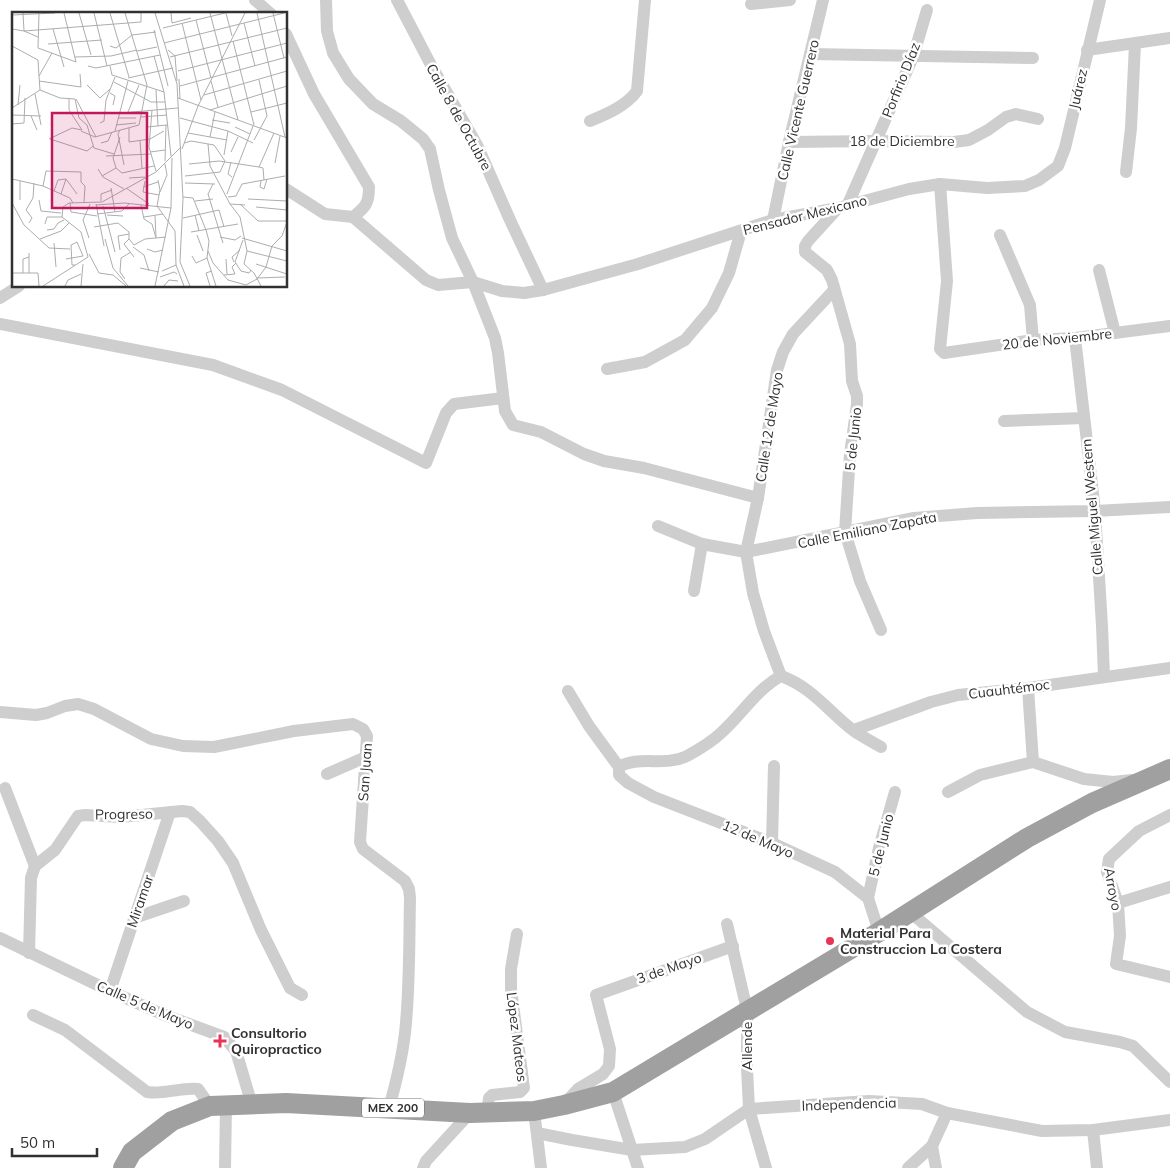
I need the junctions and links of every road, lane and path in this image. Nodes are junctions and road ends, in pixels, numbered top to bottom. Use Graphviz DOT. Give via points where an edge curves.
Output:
graph roads {
  1 [pos="255,0"];
  2 [pos="326,0"];
  3 [pos="397,0"];
  4 [pos="645,0"];
  5 [pos="790,0"];
  6 [pos="823,0"];
  7 [pos="751,4"];
  8 [pos="1096,4"];
  9 [pos="927,10"];
  10 [pos="269,12"];
  11 [pos="288,38"];
  12 [pos="1170,38"];
  13 [pos="1135,44"];
  14 [pos="1087,50"];
  15 [pos="810,54"];
  16 [pos="913,57"];
  17 [pos="1033,58"];
  18 [pos="1038,119"];
  19 [pos="590,121"];
  20 [pos="876,141"];
  21 [pos="789,142"];
  22 [pos="1058,166"];
  23 [pos="1126,172"];
  24 [pos="940,184"];
  25 [pos="288,190"];
  26 [pos="843,206"];
  27 [pos="353,217"];
  28 [pos="773,220"];
  29 [pos="741,231"];
  30 [pos="1000,235"];
  31 [pos="1099,270"];
  32 [pos="473,282"];
  33 [pos="16,288"];
  34 [pos="543,290"];
  35 [pos="834,290"];
  36 [pos="0,298"];
  37 [pos="0,324"];
  38 [pos="1170,326"];
  39 [pos="1115,333"];
  40 [pos="1075,338"];
  41 [pos="1033,340"];
  42 [pos="607,369"];
  43 [pos="503,398"];
  44 [pos="1084,418"];
  45 [pos="1004,421"];
  46 [pos="758,498"];
  47 [pos="1170,506"];
  48 [pos="1095,511"];
  49 [pos="658,526"];
  50 [pos="845,532"];
  51 [pos="702,544"];
  52 [pos="746,552"];
  53 [pos="694,591"];
  54 [pos="881,630"];
  55 [pos="1170,668"];
  56 [pos="781,676"];
  57 [pos="1104,676"];
  58 [pos="1028,688"];
  59 [pos="568,691"];
  60 [pos="0,712"];
  61 [pos="854,730"];
  62 [pos="881,747"];
  63 [pos="366,757"];
  64 [pos="1033,762"];
  65 [pos="774,766"];
  66 [pos="619,767"];
  67 [pos="1170,769"];
  68 [pos="327,774"];
  69 [pos="1144,779"];
  70 [pos="4,788"];
  71 [pos="895,792"];
  72 [pos="948,792"];
  73 [pos="170,812"];
  74 [pos="1170,815"];
  75 [pos="772,843"];
  76 [pos="36,866"];
  77 [pos="1170,887"];
  78 [pos="868,898"];
  79 [pos="184,901"];
  80 [pos="1118,903"];
  81 [pos="910,912"];
  82 [pos="134,918"];
  83 [pos="727,924"];
  84 [pos="879,932"];
  85 [pos="517,934"];
  86 [pos="0,938"];
  87 [pos="733,946"];
  88 [pos="29,953"];
  89 [pos="1170,977"];
  90 [pos="110,991"];
  91 [pos="302,995"];
  92 [pos="747,1010"];
  93 [pos="34,1015"];
  94 [pos="1170,1082"];
  95 [pos="613,1092"];
  96 [pos="218,1105"];
  97 [pos="252,1105"];
  98 [pos="564,1105"];
  99 [pos="389,1108"];
  100 [pos="749,1109"];
  101 [pos="534,1111"];
  102 [pos="479,1113"];
  103 [pos="947,1113"];
  104 [pos="1170,1120"];
  105 [pos="1093,1130"];
  106 [pos="537,1133"];
  107 [pos="932,1146"];
  108 [pos="632,1150"];
  109 [pos="123,1168"];
  110 [pos="225,1168"];
  111 [pos="423,1168"];
  112 [pos="541,1168"];
  113 [pos="638,1168"];
  114 [pos="766,1168"];
  115 [pos="908,1168"];
  116 [pos="936,1168"];
  117 [pos="1097,1168"];
  1 -- 10 [label="street"];
  2 -- 32 [label="street" via="327,31 333,53 349,79 373,104 401,121 430,149 452,238"];
  3 -- 34 [label="street, Calle 8 de Octubre" via="477,145"];
  4 -- 19 [label="street" via="637,91 614,110"];
  5 -- 7 [label="street"];
  6 -- 15 [label="street, Calle Vicente Guerrero"];
  8 -- 14 [label="street, Juárez"];
  9 -- 16 [label="street, Porfirio Díaz"];
  11 -- 27 [label="street" via="314,94 369,186 369,201"];
  12 -- 13 [label="street"];
  13 -- 14 [label="street"];
  13 -- 23 [label="street"];
  14 -- 22 [label="street, Juárez"];
  15 -- 16 [label="street"];
  15 -- 21 [label="street, Calle Vicente Guerrero"];
  16 -- 17 [label="street"];
  16 -- 20 [label="street, Porfirio Díaz"];
  18 -- 20 [label="street, 18 de Diciembre" via="1016,114 1006,117 969,140"];
  20 -- 21 [label="street, 18 de Diciembre"];
  20 -- 26 [label="street, Porfirio Díaz"];
  21 -- 28 [label="street, Calle Vicente Guerrero"];
  22 -- 24 [label="street, Pensador Mexicano" via="1025,186 987,188"];
  24 -- 26 [label="street, Pensador Mexicano"];
  24 -- 41 [label="street, 20 de Noviembre" via="947,281 940,349 944,353"];
  25 -- 27 [label="street" via="325,214"];
  26 -- 28 [label="street, Pensador Mexicano"];
  26 -- 35 [label="street, 5 de Junio" via="805,246 805,252 827,270"];
  27 -- 32 [label="street" via="426,280 438,285"];
  28 -- 29 [label="street, Pensador Mexicano"];
  29 -- 34 [label="street, Pensador Mexicano"];
  29 -- 42 [label="street" via="730,273 712,308 685,340 645,362"];
  30 -- 41 [label="street" via="1030,305"];
  31 -- 39 [label="street"];
  32 -- 34 [label="street, Pensador Mexicano" via="524,294"];
  32 -- 43 [label="street" via="495,338"];
  33 -- 36 [label="street"];
  35 -- 46 [label="street, Calle 12 de Mayo" via="793,334 780,361"];
  35 -- 50 [label="street, 5 de Junio" via="850,344 852,382 857,396"];
  37 -- 43 [label="street" via="213,365 282,390 426,463 446,412 454,404"];
  38 -- 39 [label="street, 20 de Noviembre"];
  39 -- 40 [label="street, 20 de Noviembre"];
  40 -- 41 [label="street, 20 de Noviembre"];
  40 -- 44 [label="street, Calle Miguel Western"];
  43 -- 46 [label="street" via="505,411 514,425 541,432 604,462 644,468"];
  44 -- 45 [label="street"];
  44 -- 48 [label="street, Calle Miguel Western"];
  46 -- 52 [label="street, Calle 12 de Mayo"];
  47 -- 48 [label="street, Calle Emiliano Zapata"];
  48 -- 50 [label="street, Calle Emiliano Zapata" via="954,514 914,518"];
  48 -- 57 [label="street, Calle Miguel Western"];
  49 -- 51 [label="street, Calle Emiliano Zapata"];
  50 -- 52 [label="street, Calle Emiliano Zapata"];
  50 -- 54 [label="street, 5 de Junio" via="860,581"];
  51 -- 52 [label="street, Calle Emiliano Zapata"];
  51 -- 53 [label="street"];
  52 -- 56 [label="street" via="764,631"];
  55 -- 57 [label="street, Cuauhtémoc"];
  56 -- 61 [label="street" via="810,691"];
  56 -- 66 [label="street" via="770,683 721,733 686,756 664,762 627,762"];
  57 -- 58 [label="street, Cuauhtémoc"];
  58 -- 61 [label="street, Cuauhtémoc" via="958,695"];
  58 -- 64 [label="street"];
  59 -- 66 [label="street"];
  60 -- 63 [label="street, San Juan" via="47,713 78,704 151,739 183,746 214,747 294,731 354,724 367,736"];
  61 -- 62 [label="street"];
  63 -- 68 [label="street"];
  63 -- 99 [label="street, San Juan" via="360,842 363,850 405,881 410,889 405,1034"];
  64 -- 69 [label="street" via="1096,781"];
  64 -- 72 [label="street" via="980,775"];
  65 -- 75 [label="street"];
  66 -- 75 [label="street, 12 de Mayo" via="619,775 654,797"];
  67 -- 69 [label="highway, MEX 200"];
  69 -- 81 [label="highway, MEX 200" via="1027,838"];
  70 -- 76 [label="street"];
  71 -- 78 [label="street, 5 de Junio"];
  73 -- 76 [label="street, Progreso" via="121,817 78,816 58,846"];
  73 -- 82 [label="street, Miramar"];
  73 -- 91 [label="street, Progreso" via="190,812 218,841 233,864 290,988"];
  74 -- 80 [label="street, Arroyo" via="1139,831 1109,859 1107,872"];
  75 -- 78 [label="street, 12 de Mayo" via="835,872"];
  76 -- 88 [label="street" via="31,878"];
  77 -- 80 [label="street"];
  78 -- 84 [label="street"];
  79 -- 82 [label="street"];
  80 -- 89 [label="street, Arroyo" via="1120,936 1116,964"];
  81 -- 84 [label="highway, MEX 200"];
  81 -- 94 [label="street" via="1027,1012 1065,1032 1132,1046"];
  82 -- 90 [label="street, Miramar"];
  83 -- 87 [label="street, Allende"];
  84 -- 92 [label="highway, MEX 200"];
  85 -- 102 [label="street, López Mateos" via="511,988 524,1088 520,1092 492,1095"];
  86 -- 88 [label="street, Calle 5 de Mayo"];
  87 -- 92 [label="street, Allende"];
  87 -- 98 [label="street, 3 de Mayo" via="596,994 610,1048 609,1066 603,1074 578,1089"];
  88 -- 90 [label="street, Calle 5 de Mayo"];
  90 -- 97 [label="street, Calle 5 de Mayo" via="224,1037 236,1051"];
  92 -- 95 [label="highway, MEX 200"];
  92 -- 100 [label="street, Allende"];
  93 -- 96 [label="street" via="65,1030 147,1092 156,1094 198,1088"];
  95 -- 98 [label="highway, MEX 200"];
  95 -- 108 [label="street"];
  96 -- 97 [label="highway, MEX 200"];
  96 -- 109 [label="highway, MEX 200" via="172,1121 132,1152"];
  96 -- 110 [label="street"];
  97 -- 99 [label="highway, MEX 200"];
  98 -- 101 [label="highway, MEX 200"];
  99 -- 102 [label="highway, MEX 200"];
  100 -- 103 [label="street, Independencia" via="884,1100 922,1104"];
  100 -- 108 [label="street" via="705,1139 685,1147"];
  100 -- 114 [label="street, Allende"];
  101 -- 102 [label="highway, MEX 200"];
  101 -- 106 [label="street"];
  102 -- 111 [label="street" via="426,1161"];
  103 -- 105 [label="street, Independencia" via="1042,1131"];
  103 -- 107 [label="street"];
  104 -- 105 [label="street, Independencia"];
  105 -- 117 [label="street"];
  106 -- 108 [label="street"];
  106 -- 112 [label="street"];
  107 -- 115 [label="street"];
  107 -- 116 [label="street"];
  108 -- 113 [label="street"];
}
